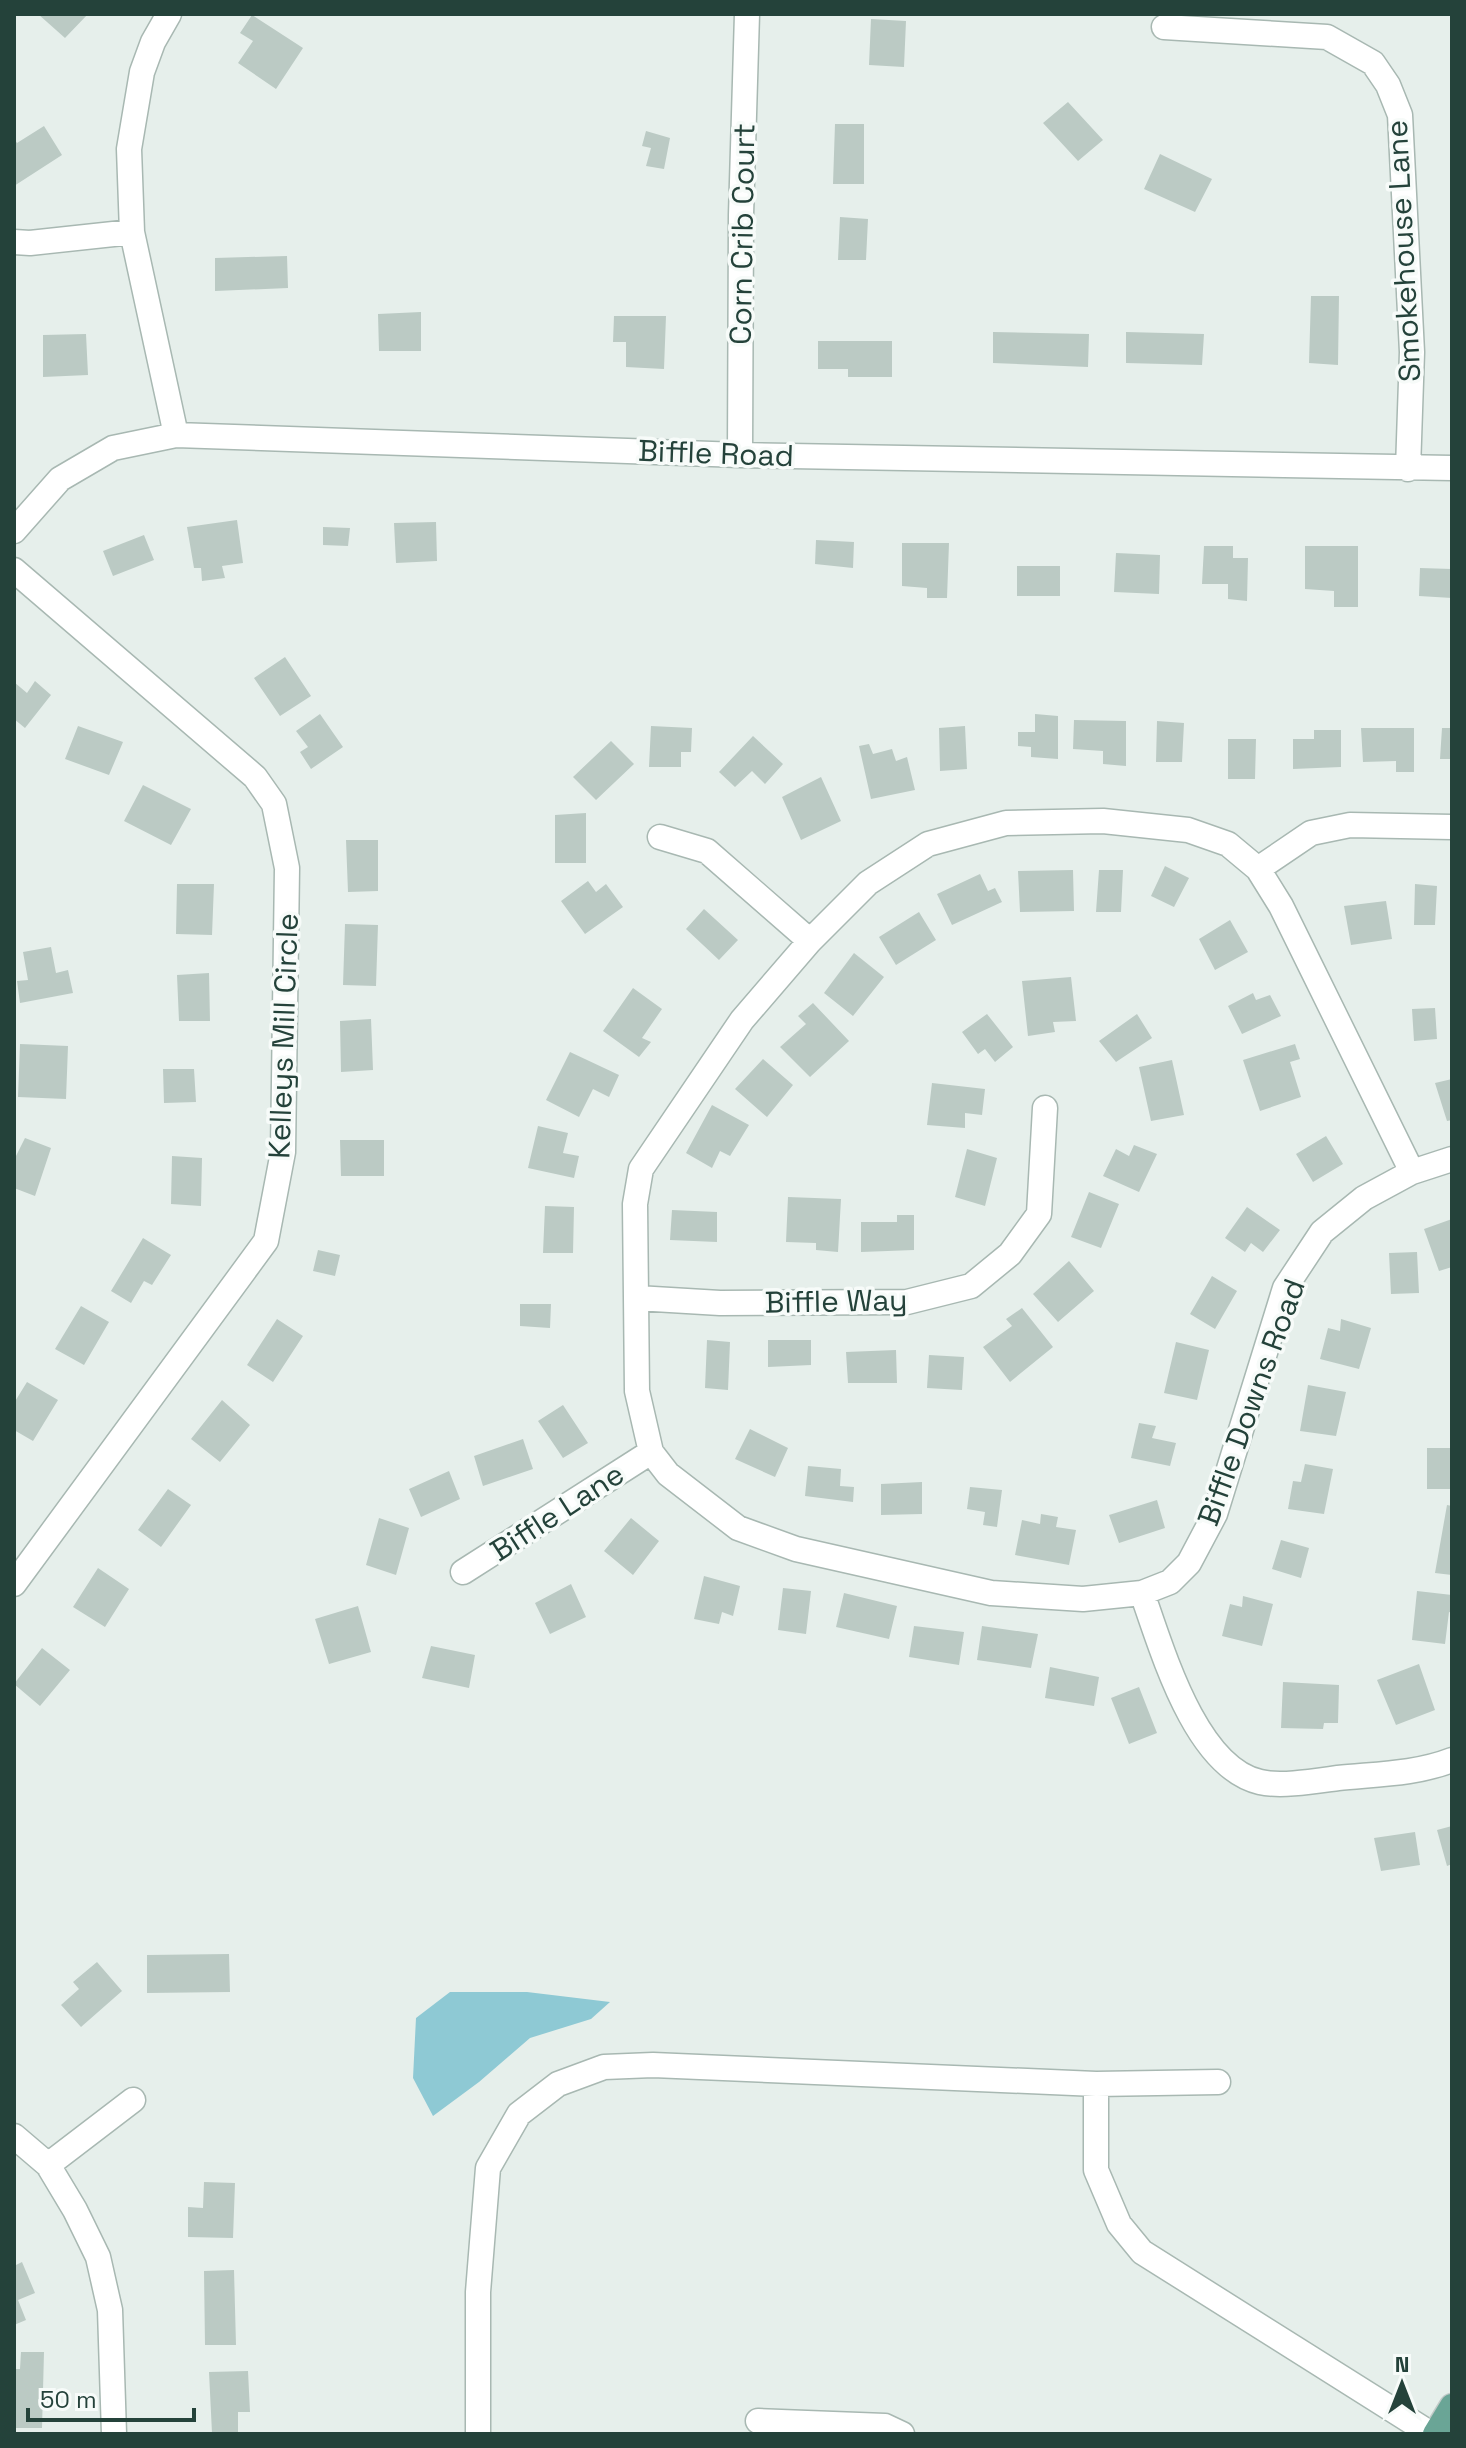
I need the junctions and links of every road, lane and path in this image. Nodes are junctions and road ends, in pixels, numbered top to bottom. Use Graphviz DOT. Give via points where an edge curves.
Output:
graph roads {
  1 [pos="169,14"];
  2 [pos="747,14"];
  3 [pos="1164,27"];
  4 [pos="132,232"];
  5 [pos="14,242"];
  6 [pos="176,435"];
  7 [pos="740,455"];
  8 [pos="1452,468"];
  9 [pos="1408,469"];
  10 [pos="14,531"];
  11 [pos="14,570"];
  12 [pos="1452,827"];
  13 [pos="660,837"];
  14 [pos="1258,869"];
  15 [pos="810,941"];
  16 [pos="1045,1108"];
  17 [pos="1452,1159"];
  18 [pos="1412,1172"];
  19 [pos="637,1298"];
  20 [pos="651,1452"];
  21 [pos="463,1572"];
  22 [pos="14,1584"];
  23 [pos="1142,1593"];
  24 [pos="1452,1760"];
  25 [pos="1218,2082"];
  26 [pos="1096,2084"];
  27 [pos="133,2100"];
  28 [pos="14,2136"];
  29 [pos="48,2165"];
  30 [pos="1452,2406"];
  31 [pos="758,2421"];
  32 [pos="114,2434"];
  33 [pos="478,2434"];
  34 [pos="902,2434"];
  35 [pos="1433,2434"];
  1 -- 4 [label="street" via="142,72 131,133"];
  2 -- 7 [label="street, Corn Crib Court"];
  3 -- 9 [label="street, Smokehouse Lane" via="1327,37 1373,63 1388,85 1400,115 1411,336"];
  4 -- 5 [label="street"];
  4 -- 6 [label="street"];
  6 -- 7 [label="street, Biffle Road"];
  6 -- 10 [label="street, Biffle Road" via="113,448 60,479"];
  7 -- 9 [label="street, Biffle Road"];
  8 -- 9 [label="street, Biffle Road"];
  11 -- 22 [label="street, Kelleys Mill Circle" via="255,777 274,804 287,868 283,1152 266,1241"];
  12 -- 14 [label="street" via="1350,825 1311,833"];
  13 -- 15 [label="street" via="707,851"];
  14 -- 15 [label="street, Biffle Downs Road" via="1228,844 1188,830 1103,821 1006,823 928,844 868,883"];
  14 -- 18 [label="street, Biffle Downs Road"];
  15 -- 19 [label="street, Biffle Downs Road" via="742,1020 641,1169 635,1204"];
  16 -- 19 [label="street, Biffle Way" via="1039,1214 1010,1254 971,1286 907,1302"];
  17 -- 18 [label="street, Biffle Downs Road"];
  18 -- 23 [label="street, Biffle Downs Road" via="1364,1198 1322,1232 1285,1288 1215,1514 1189,1563 1170,1582"];
  19 -- 20 [label="street, Biffle Downs Road" via="637,1391"];
  20 -- 21 [label="street, Biffle Lane"];
  20 -- 23 [label="street, Biffle Downs Road" via="668,1474 738,1528 796,1549 991,1593 1083,1599"];
  23 -- 24 [label="street" via="1186,1705 1207,1745 1230,1770 1261,1783 1308,1782 1429,1769"];
  25 -- 26 [label="street"];
  26 -- 33 [label="street" via="653,2065 604,2067 558,2084 519,2114 488,2168 478,2292"];
  26 -- 35 [label="street" via="1096,2170 1119,2224 1142,2252"];
  27 -- 29 [label="street"];
  28 -- 29 [label="street"];
  29 -- 32 [label="street" via="98,2257 110,2310"];
  30 -- 35 [label="main road"];
  31 -- 34 [label="street" via="885,2426"];
}
